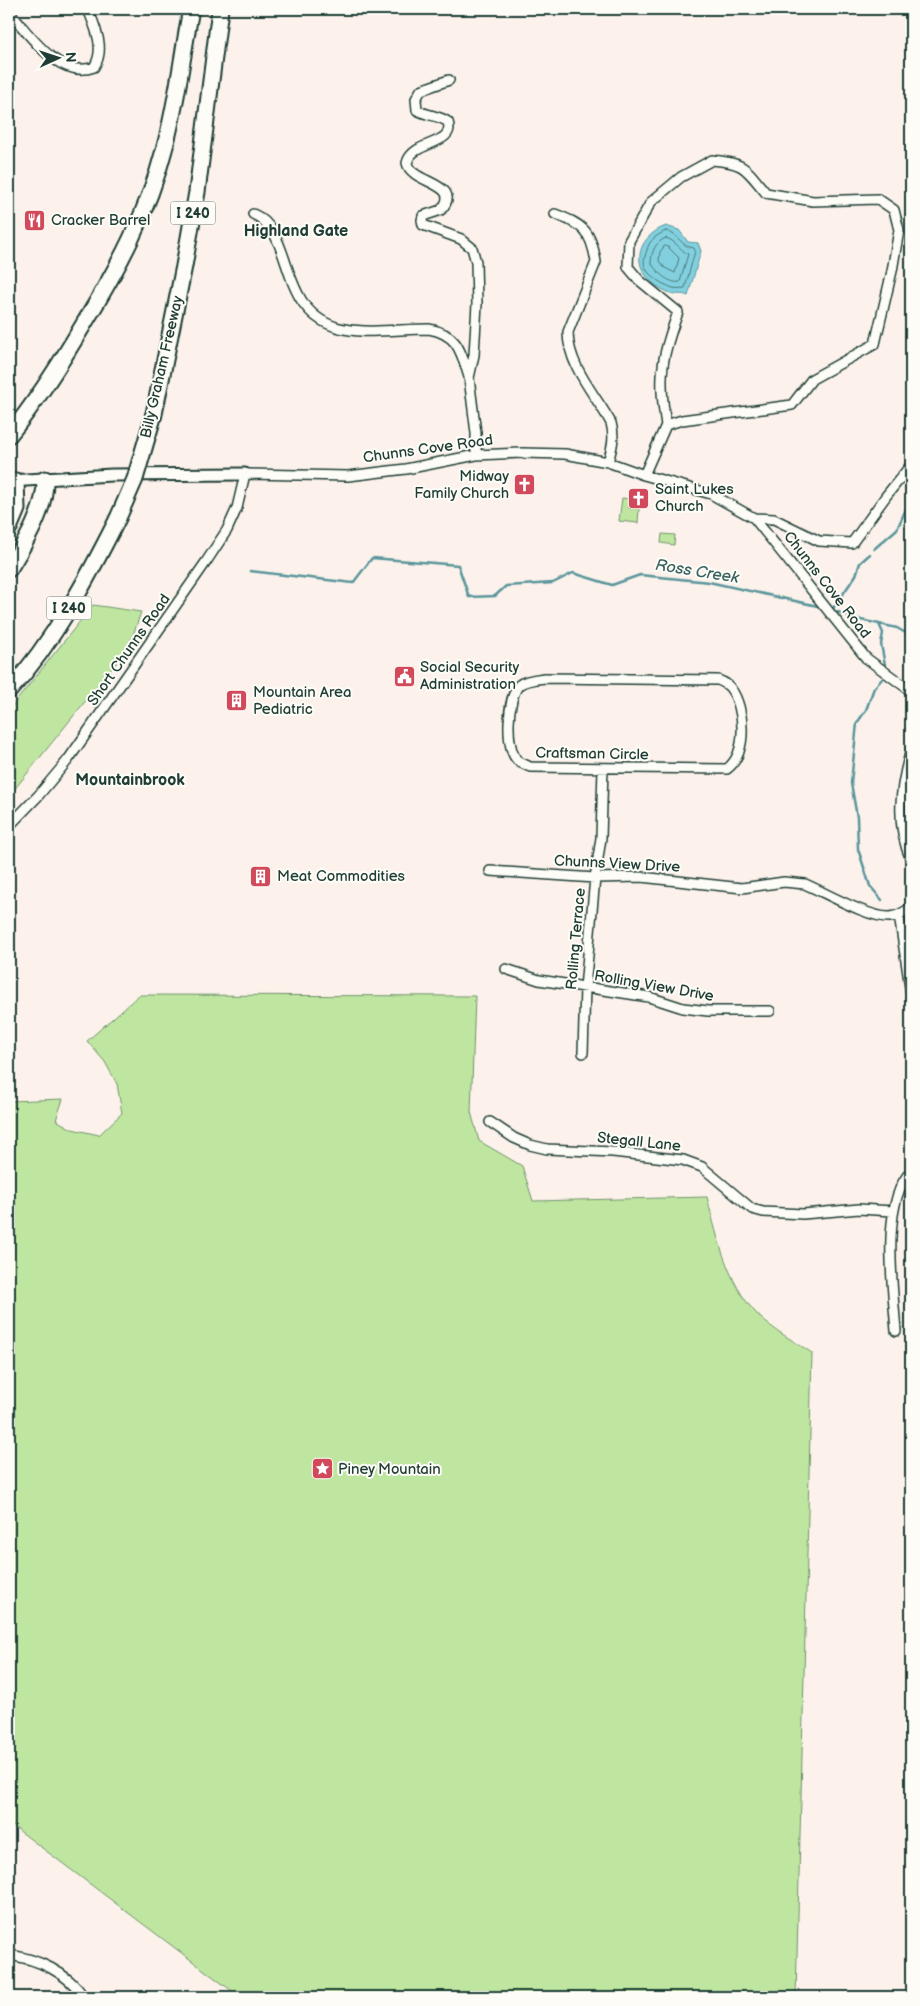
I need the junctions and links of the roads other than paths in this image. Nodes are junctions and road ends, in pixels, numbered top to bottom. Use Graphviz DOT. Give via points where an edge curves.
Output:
graph roads {
  1 [pos="88,9"];
  2 [pos="191,9"];
  3 [pos="220,9"];
  4 [pos="9,12"];
  5 [pos="449,80"];
  6 [pos="253,214"];
  7 [pos="555,214"];
  8 [pos="469,378"];
  9 [pos="666,425"];
  10 [pos="9,435"];
  11 [pos="476,455"];
  12 [pos="608,462"];
  13 [pos="911,466"];
  14 [pos="245,474"];
  15 [pos="644,475"];
  16 [pos="45,479"];
  17 [pos="12,481"];
  18 [pos="754,518"];
  19 [pos="9,528"];
  20 [pos="9,569"];
  21 [pos="9,691"];
  22 [pos="911,691"];
  23 [pos="911,750"];
  24 [pos="604,768"];
  25 [pos="9,826"];
  26 [pos="911,860"];
  27 [pos="490,871"];
  28 [pos="595,878"];
  29 [pos="911,907"];
  30 [pos="900,915"];
  31 [pos="506,969"];
  32 [pos="585,988"];
  33 [pos="911,994"];
  34 [pos="770,1011"];
  35 [pos="583,1052"];
  36 [pos="490,1122"];
  37 [pos="911,1170"];
  38 [pos="893,1211"];
  39 [pos="896,1331"];
  40 [pos="9,1955"];
  41 [pos="84,1997"];
  1 -- 4 [label="street" via="98,37 100,58 94,67 80,70 54,60"];
  2 -- 10 [label="highway, I 240" via="171,125 140,221 103,293 59,367"];
  3 -- 21 [label="highway, Billy Graham Freeway / I 240, bridge" via="186,257 154,414 135,479 77,596"];
  5 -- 8 [label="street" via="421,90 416,98 417,110 445,120 449,128 445,137 413,151 408,159 408,168 439,186 447,196 442,210 423,216 423,225 461,239 472,248 478,304"];
  6 -- 8 [label="street" via="276,235 294,288 304,305 315,314 343,328 363,331 439,331 456,343"];
  7 -- 12 [label="street" via="582,226 594,251 596,262 568,332 568,344 581,375 613,430"];
  8 -- 11 [label="street"];
  9 -- 9 [label="street" via="662,396 663,366 678,312 639,280 628,266 629,241 651,202 681,177 712,160 744,166 766,193 813,201 878,198 894,210 899,230 875,344 812,379 792,405"];
  9 -- 15 [label="street"];
  11 -- 12 [label="street, Chunns Cove Road" via="565,454"];
  11 -- 14 [label="street, Chunns Cove Road" via="348,476"];
  12 -- 15 [label="street, Chunns Cove Road"];
  13 -- 18 [label="street" via="852,543 819,541 774,519"];
  14 -- 16 [label="street, Chunns Cove Road"];
  14 -- 25 [label="street, Short Chunns Road" via="234,516 206,562 68,760"];
  15 -- 18 [label="street, Chunns Cove Road" via="711,494"];
  16 -- 17 [label="street, Chunns Cove Road"];
  16 -- 20 [label="highway" via="43,503"];
  17 -- 19 [label="highway" via="16,509"];
  18 -- 22 [label="street, Chunns Cove Road" via="866,658"];
  23 -- 26 [label="street" via="902,785 900,810 903,839"];
  24 -- 24 [label="street, Craftsman Circle" via="727,769 735,763 742,746 738,701 730,686 718,680 545,678 520,684 513,695 510,714 511,749 517,761 530,767"];
  24 -- 28 [label="street, Rolling Terrace" via="601,838"];
  27 -- 28 [label="street, Chunns View Drive"];
  28 -- 30 [label="street, Chunns View Drive" via="641,877 742,888 794,881 874,915"];
  28 -- 32 [label="street, Rolling Terrace"];
  29 -- 30 [label="street"];
  30 -- 33 [label="street"];
  31 -- 32 [label="street, Rolling View Drive" via="538,980"];
  32 -- 34 [label="street, Rolling View Drive" via="649,997 699,1010"];
  32 -- 35 [label="street, Rolling Terrace"];
  36 -- 38 [label="street, Stegall Lane" via="514,1138 547,1149 683,1160 702,1167 745,1204 763,1212"];
  37 -- 38 [label="street" via="899,1191"];
  38 -- 39 [label="street" via="891,1250"];
  40 -- 41 [label="street" via="41,1963 64,1975"];
}
